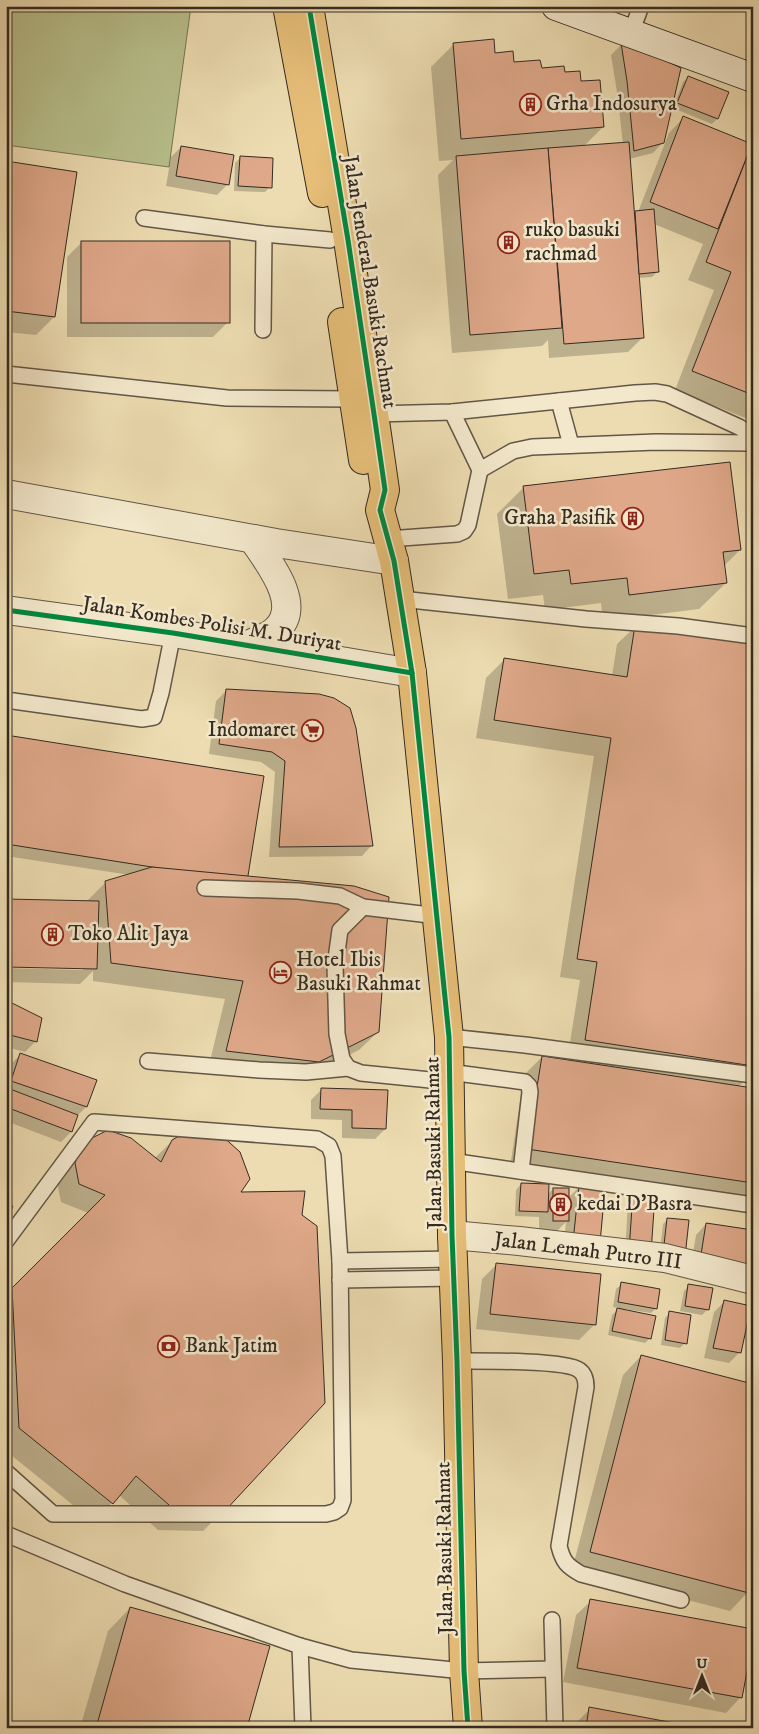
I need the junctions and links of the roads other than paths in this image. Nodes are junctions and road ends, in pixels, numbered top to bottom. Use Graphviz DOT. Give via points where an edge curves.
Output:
graph roads {
  1 [pos="287,6"];
  2 [pos="309,6"];
  3 [pos="556,6"];
  4 [pos="641,6"];
  5 [pos="631,33"];
  6 [pos="753,78"];
  7 [pos="144,218"];
  8 [pos="264,234"];
  9 [pos="330,240"];
  10 [pos="262,330"];
  11 [pos="6,374"];
  12 [pos="559,401"];
  13 [pos="363,407"];
  14 [pos="452,412"];
  15 [pos="571,446"];
  16 [pos="480,470"];
  17 [pos="6,494"];
  18 [pos="253,539"];
  19 [pos="391,550"];
  20 [pos="401,599"];
  21 [pos="6,610"];
  22 [pos="173,633"];
  23 [pos="753,636"];
  24 [pos="248,645"];
  25 [pos="412,673"];
  26 [pos="6,700"];
  27 [pos="204,888"];
  28 [pos="363,906"];
  29 [pos="438,916"];
  30 [pos="449,1037"];
  31 [pos="148,1061"];
  32 [pos="348,1068"];
  33 [pos="753,1075"];
  34 [pos="449,1077"];
  35 [pos="451,1161"];
  36 [pos="520,1171"];
  37 [pos="753,1205"];
  38 [pos="6,1241"];
  39 [pos="453,1257"];
  40 [pos="340,1261"];
  41 [pos="340,1280"];
  42 [pos="753,1280"];
  43 [pos="458,1361"];
  44 [pos="6,1472"];
  45 [pos="6,1534"];
  46 [pos="681,1600"];
  47 [pos="552,1620"];
  48 [pos="300,1646"];
  49 [pos="552,1669"];
  50 [pos="464,1671"];
  51 [pos="303,1728"];
  52 [pos="468,1728"];
  53 [pos="555,1728"];
  1 -- 9 [label="main road, Jalan Jenderal Basuki Rachmat"];
  2 -- 13 [label="main road, Jalan Jenderal Basuki Rachmat" via="348,240"];
  3 -- 5 [label="street"];
  4 -- 5 [label="lane"];
  5 -- 6 [label="street"];
  7 -- 8 [label="lane"];
  8 -- 9 [label="lane"];
  8 -- 10 [label="lane"];
  9 -- 13 [label="main road, Jalan Jenderal Basuki Rachmat"];
  11 -- 13 [label="lane" via="227,398"];
  12 -- 14 [label="lane"];
  12 -- 15 [label="lane"];
  12 -- 15 [label="lane" via="635,392 667,394 739,427 750,436 749,443 656,442"];
  13 -- 14 [label="lane"];
  13 -- 19 [label="main road, Jalan Jenderal Basuki Rachmat" via="385,490 380,510"];
  14 -- 16 [label="lane"];
  15 -- 16 [label="lane" via="513,451"];
  16 -- 19 [label="lane" via="464,531"];
  17 -- 18 [label="street"];
  18 -- 19 [label="street"];
  18 -- 24 [label="street" via="282,585 286,604 285,617 276,630"];
  19 -- 20 [label="main road, Jalan Basuki Rahmat"];
  20 -- 23 [label="lane"];
  20 -- 25 [label="main road, Jalan Basuki Rahmat"];
  21 -- 22 [label="street, Jalan Kombes Polisi M. Duriyat"];
  22 -- 24 [label="street, Jalan Kombes Polisi M. Duriyat"];
  22 -- 26 [label="lane" via="154,717 142,719"];
  24 -- 25 [label="street, Jalan Kombes Polisi M. Duriyat"];
  25 -- 29 [label="main road, Jalan Basuki Rahmat"];
  27 -- 28 [label="lane" via="298,891 340,896"];
  28 -- 29 [label="lane"];
  28 -- 32 [label="lane" via="340,930 335,966 337,1034 342,1059"];
  29 -- 30 [label="main road, Jalan Basuki Rahmat"];
  30 -- 33 [label="lane"];
  30 -- 34 [label="main road, Jalan Basuki Rahmat"];
  31 -- 32 [label="lane" via="306,1072"];
  32 -- 34 [label="lane" via="361,1073"];
  34 -- 35 [label="main road, Jalan Basuki Rahmat"];
  34 -- 36 [label="lane" via="504,1078 525,1082 530,1092"];
  35 -- 36 [label="lane"];
  35 -- 39 [label="main road, Jalan Basuki Rahmat"];
  36 -- 37 [label="lane"];
  38 -- 40 [label="lane" via="94,1122 316,1139 329,1146 333,1156"];
  39 -- 40 [label="lane"];
  39 -- 41 [label="lane"];
  39 -- 42 [label="street, Jalan Lemah Putro III" via="519,1241 666,1258"];
  39 -- 43 [label="main road, Jalan Basuki Rahmat"];
  40 -- 41 [label="lane"];
  41 -- 44 [label="lane" via="343,1500 334,1512 279,1515 53,1514"];
  43 -- 46 [label="lane" via="524,1362 573,1366 581,1371 586,1387 559,1546 562,1558 581,1574"];
  43 -- 50 [label="main road, Jalan Basuki Rahmat"];
  45 -- 48 [label="lane" via="125,1584"];
  47 -- 49 [label="lane"];
  48 -- 50 [label="lane" via="351,1660"];
  48 -- 51 [label="lane"];
  49 -- 50 [label="lane"];
  49 -- 53 [label="lane"];
  50 -- 52 [label="main road, Jalan Basuki Rahmat"];
}
